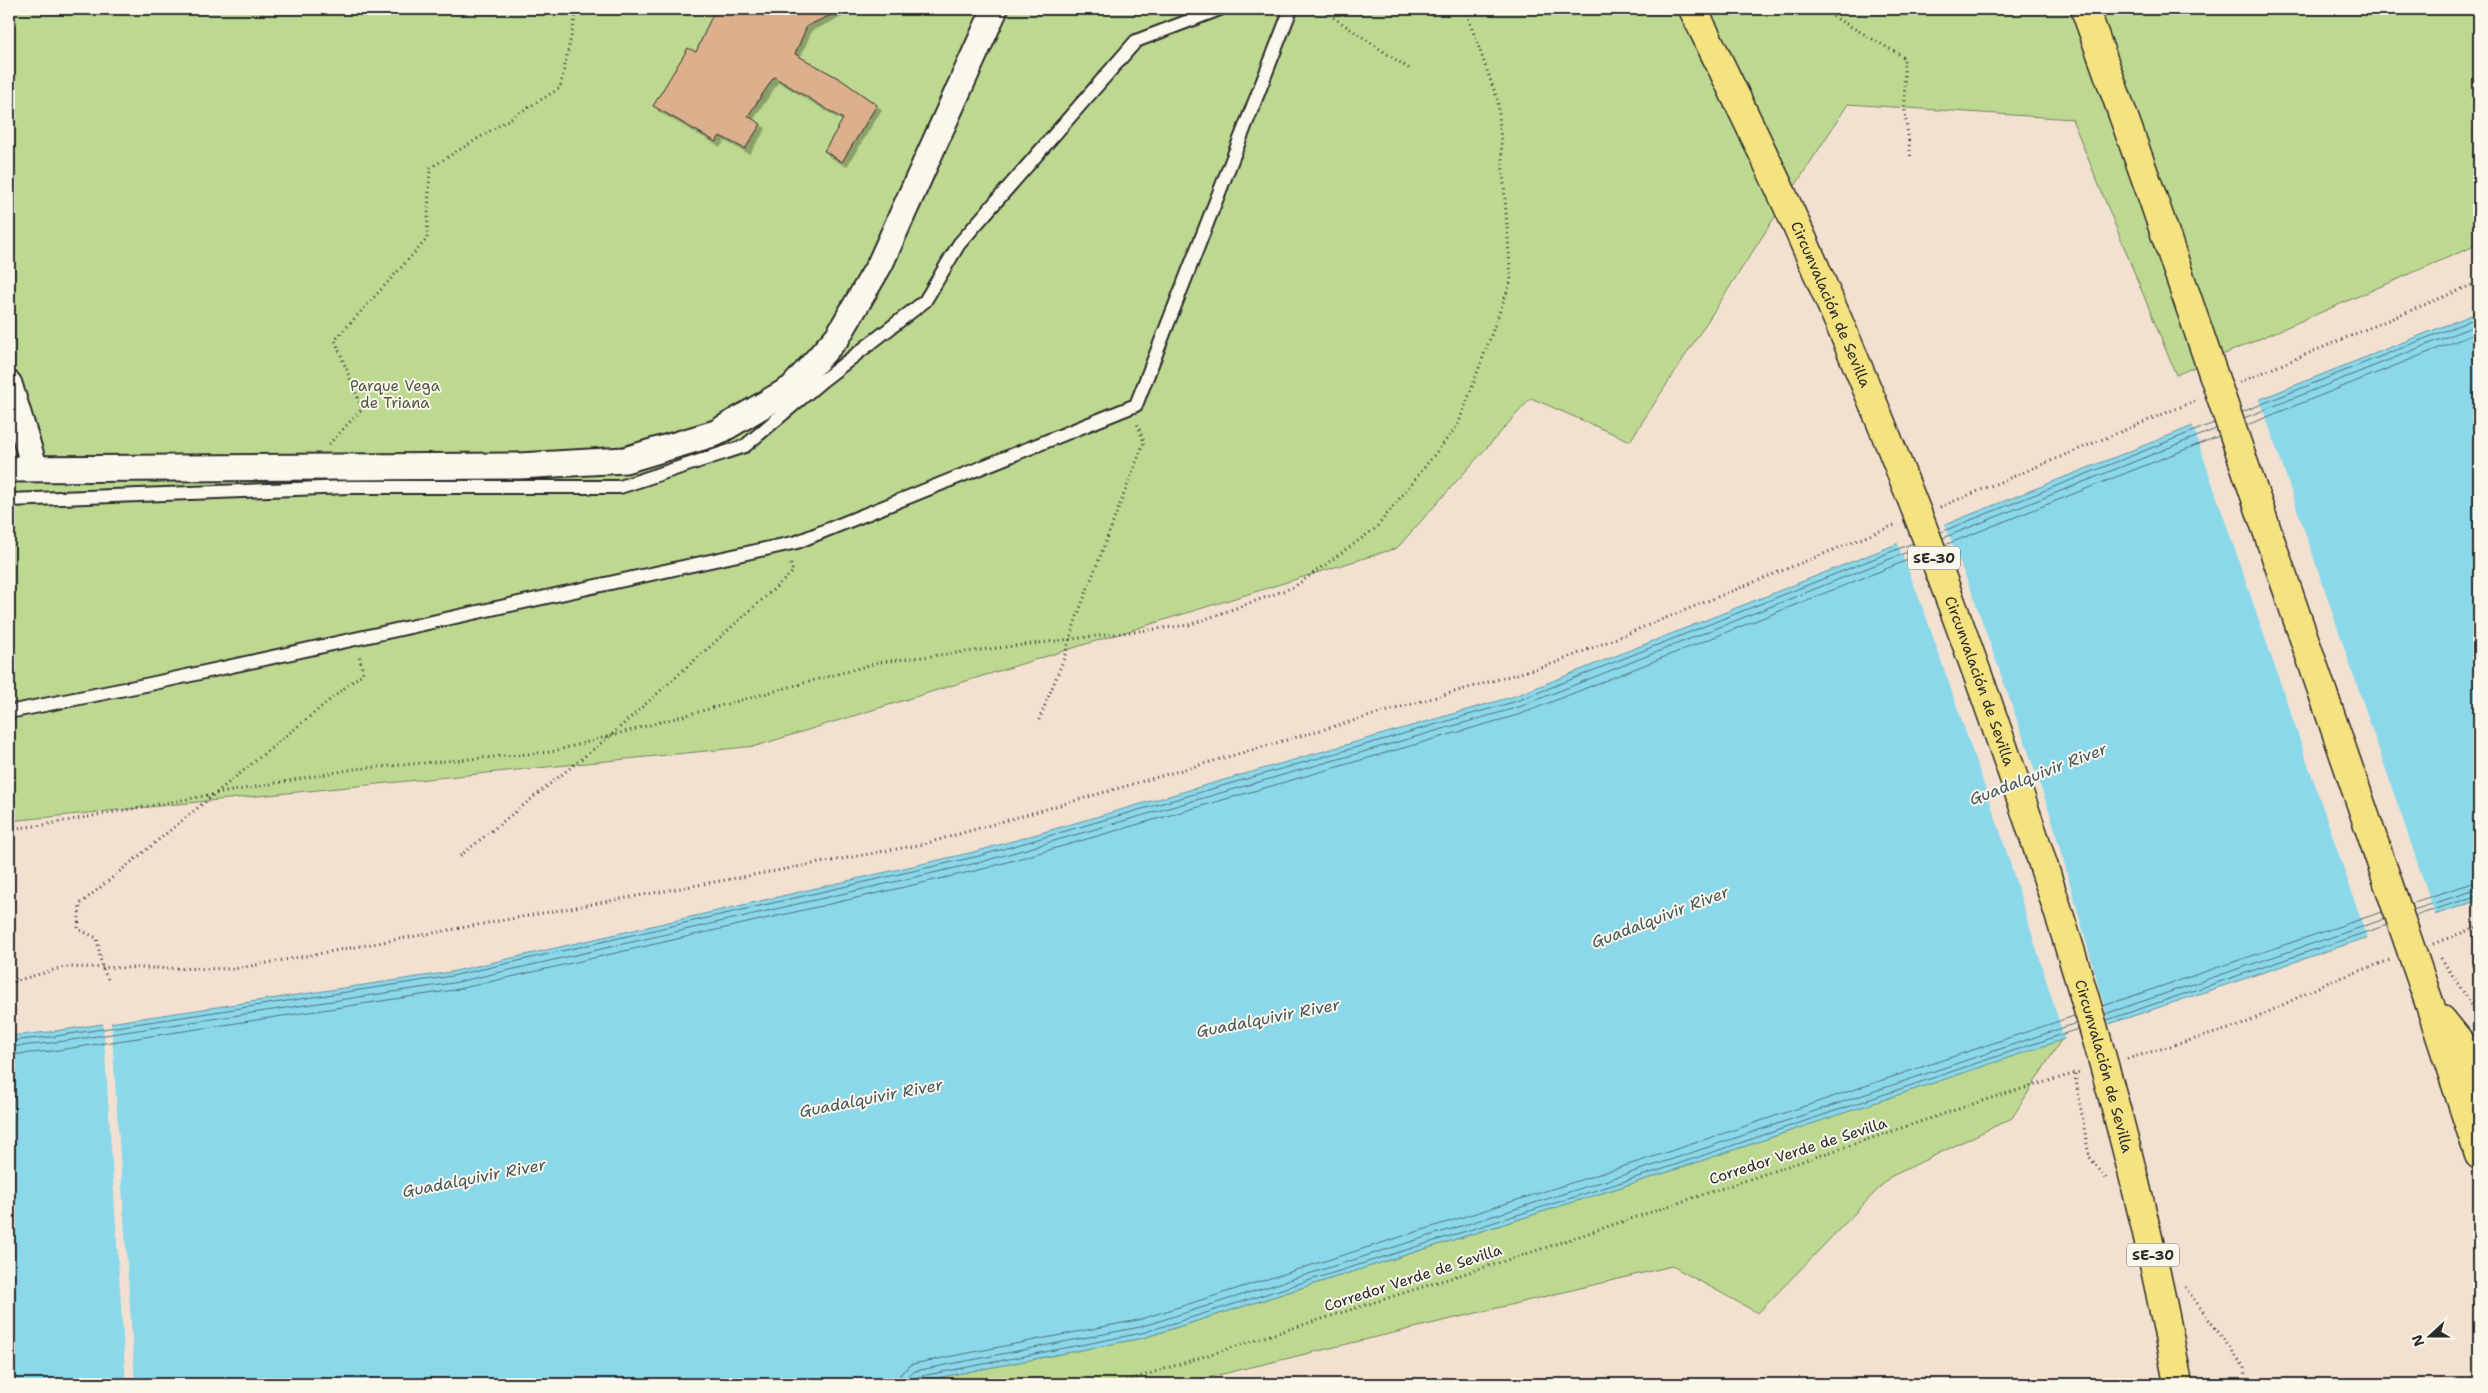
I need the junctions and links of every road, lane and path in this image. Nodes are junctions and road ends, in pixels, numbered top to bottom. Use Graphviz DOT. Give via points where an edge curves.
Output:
graph roads {
  1 [pos="577,9"];
  2 [pos="995,9"];
  3 [pos="1220,9"];
  4 [pos="1291,9"];
  5 [pos="1321,9"];
  6 [pos="1465,9"];
  7 [pos="1693,9"];
  8 [pos="1820,9"];
  9 [pos="2085,9"];
  10 [pos="1411,70"];
  11 [pos="1911,159"];
  12 [pos="2479,282"];
  13 [pos="9,384"];
  14 [pos="2231,386"];
  15 [pos="2203,397"];
  16 [pos="1131,407"];
  17 [pos="306,468"];
  18 [pos="9,469"];
  19 [pos="35,469"];
  20 [pos="9,500"];
  21 [pos="1937,508"];
  22 [pos="1901,523"];
  23 [pos="786,545"];
  24 [pos="355,639"];
  25 [pos="1070,639"];
  26 [pos="9,712"];
  27 [pos="1039,720"];
  28 [pos="610,736"];
  29 [pos="212,794"];
  30 [pos="9,829"];
  31 [pos="460,856"];
  32 [pos="2479,926"];
  33 [pos="2398,957"];
  34 [pos="102,968"];
  35 [pos="108,979"];
  36 [pos="9,982"];
  37 [pos="2430,1005"];
  38 [pos="2479,1016"];
  39 [pos="2121,1060"];
  40 [pos="2084,1071"];
  41 [pos="2075,1074"];
  42 [pos="2479,1077"];
  43 [pos="2479,1155"];
  44 [pos="2089,1156"];
  45 [pos="1117,1384"];
  46 [pos="2178,1384"];
  1 -- 17 [label="path" via="560,88 430,168 427,238 335,340 362,409"];
  2 -- 17 [label="street" via="880,264 838,336 792,388 716,433 626,460 519,466"];
  3 -- 20 [label="lane" via="1136,41 958,244 925,301 744,446 620,486 349,487"];
  4 -- 16 [label="lane" via="1136,405"];
  5 -- 10 [label="path"];
  6 -- 25 [label="path" via="1498,101 1511,281 1458,425 1376,528 1294,587 1189,625"];
  7 -- 46 [label="highway, Circunvalación de Sevilla / SE-30, bridge" via="1824,286 1906,483 1980,679 2038,846 2091,1019 2160,1283"];
  8 -- 11 [label="path" via="1904,57 1905,113"];
  9 -- 37 [label="highway, bridge"];
  12 -- 14 [label="path"];
  13 -- 19 [label="street"];
  15 -- 21 [label="path"];
  16 -- 23 [label="lane"];
  16 -- 25 [label="path" via="1144,442"];
  17 -- 19 [label="street"];
  18 -- 19 [label="street"];
  22 -- 34 [label="path" via="1556,663 924,844 234,969"];
  23 -- 24 [label="lane"];
  23 -- 28 [label="path" via="793,572"];
  24 -- 26 [label="lane"];
  24 -- 29 [label="path" via="363,673"];
  25 -- 27 [label="path"];
  25 -- 28 [label="path" via="881,662"];
  28 -- 29 [label="path" via="551,752 354,769"];
  28 -- 31 [label="path"];
  29 -- 30 [label="path"];
  29 -- 34 [label="path" via="173,830 80,904 78,929 97,938"];
  32 -- 38 [label="path" via="2432,944"];
  33 -- 39 [label="path" via="2329,982 2242,1025"];
  34 -- 35 [label="path"];
  34 -- 36 [label="path" via="64,967"];
  37 -- 42 [label="highway" via="2473,1058"];
  37 -- 43 [label="highway"];
  40 -- 41 [label="path, Corredor Verde de Sevilla"];
  41 -- 44 [label="path"];
  41 -- 45 [label="path, Corredor Verde de Sevilla" via="1994,1097 1523,1255"];
}
